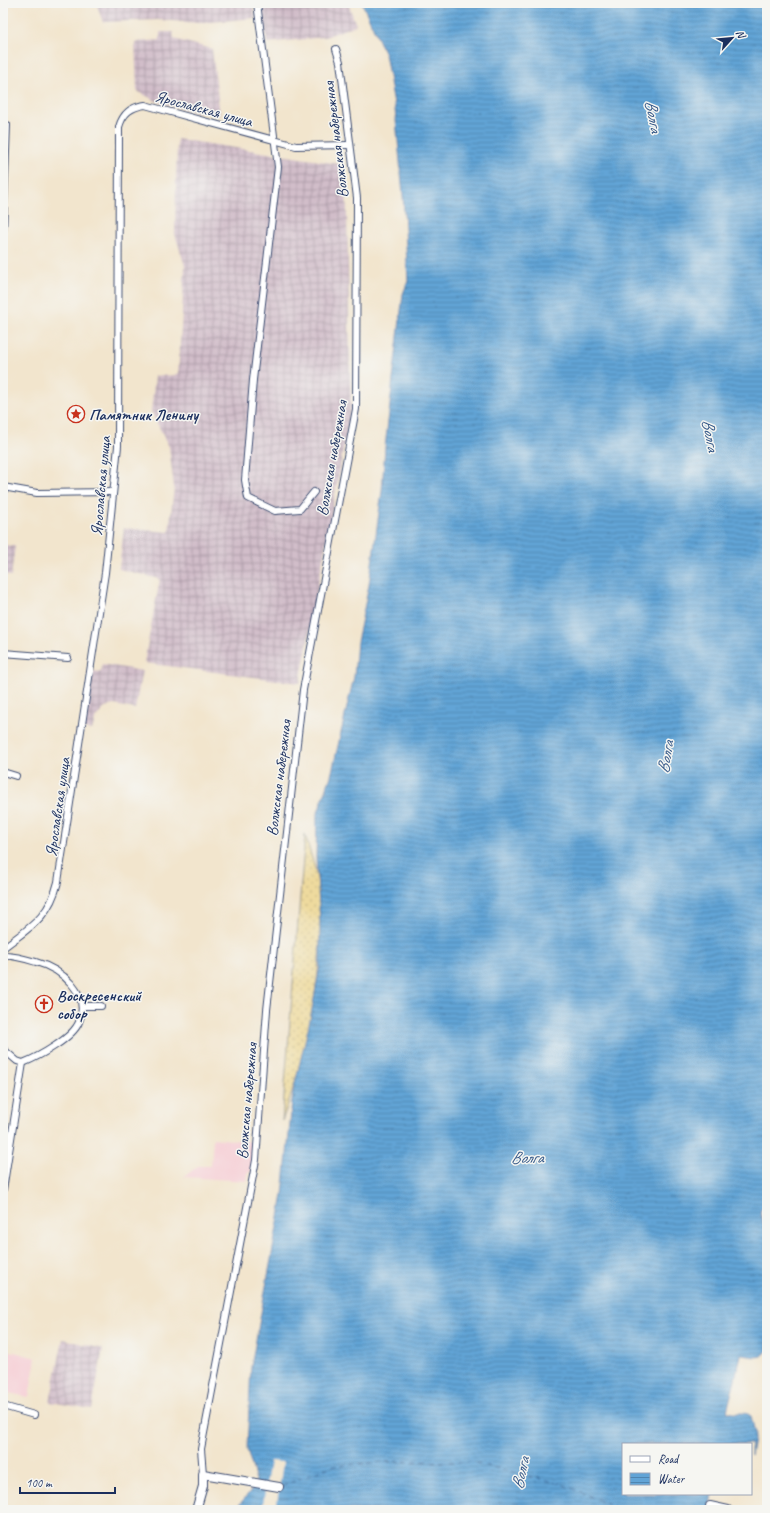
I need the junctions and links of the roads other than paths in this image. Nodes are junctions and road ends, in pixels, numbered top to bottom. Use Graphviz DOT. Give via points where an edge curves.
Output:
graph roads {
  1 [pos="257,3"];
  2 [pos="336,49"];
  3 [pos="7,126"];
  4 [pos="274,141"];
  5 [pos="349,146"];
  6 [pos="3,232"];
  7 [pos="3,487"];
  8 [pos="112,492"];
  9 [pos="314,492"];
  10 [pos="3,653"];
  11 [pos="68,658"];
  12 [pos="3,772"];
  13 [pos="16,776"];
  14 [pos="3,948"];
  15 [pos="3,956"];
  16 [pos="82,1006"];
  17 [pos="101,1006"];
  18 [pos="3,1049"];
  19 [pos="23,1063"];
  20 [pos="3,1190"];
  21 [pos="3,1406"];
  22 [pos="34,1414"];
  23 [pos="204,1474"];
  24 [pos="279,1487"];
  25 [pos="710,1506"];
  26 [pos="196,1510"];
  27 [pos="728,1510"];
  1 -- 4 [label="street"];
  2 -- 5 [label="street, Волжская набережная" via="340,62"];
  3 -- 6 [label="street"];
  4 -- 5 [label="street, Ярославская улица" via="296,146"];
  4 -- 8 [label="street, Ярославская улица" via="146,105 131,108 120,121 118,446"];
  4 -- 9 [label="street" via="278,167 253,380 245,480 248,498 275,511 300,509"];
  5 -- 23 [label="street, Волжская набережная" via="357,198 358,232 356,409 303,690 267,1010 256,1160 201,1449"];
  7 -- 8 [label="street" via="37,493"];
  8 -- 14 [label="street, Ярославская улица" via="105,573 58,882 52,902 39,920"];
  10 -- 11 [label="street"];
  12 -- 13 [label="street"];
  15 -- 16 [label="street" via="42,964 60,973 76,988"];
  16 -- 17 [label="street"];
  16 -- 19 [label="street" via="79,1023 71,1032"];
  18 -- 19 [label="street"];
  19 -- 20 [label="street"];
  21 -- 22 [label="street"];
  23 -- 24 [label="street"];
  23 -- 26 [label="street, Волжская набережная"];
  25 -- 27 [label="street"];
}
